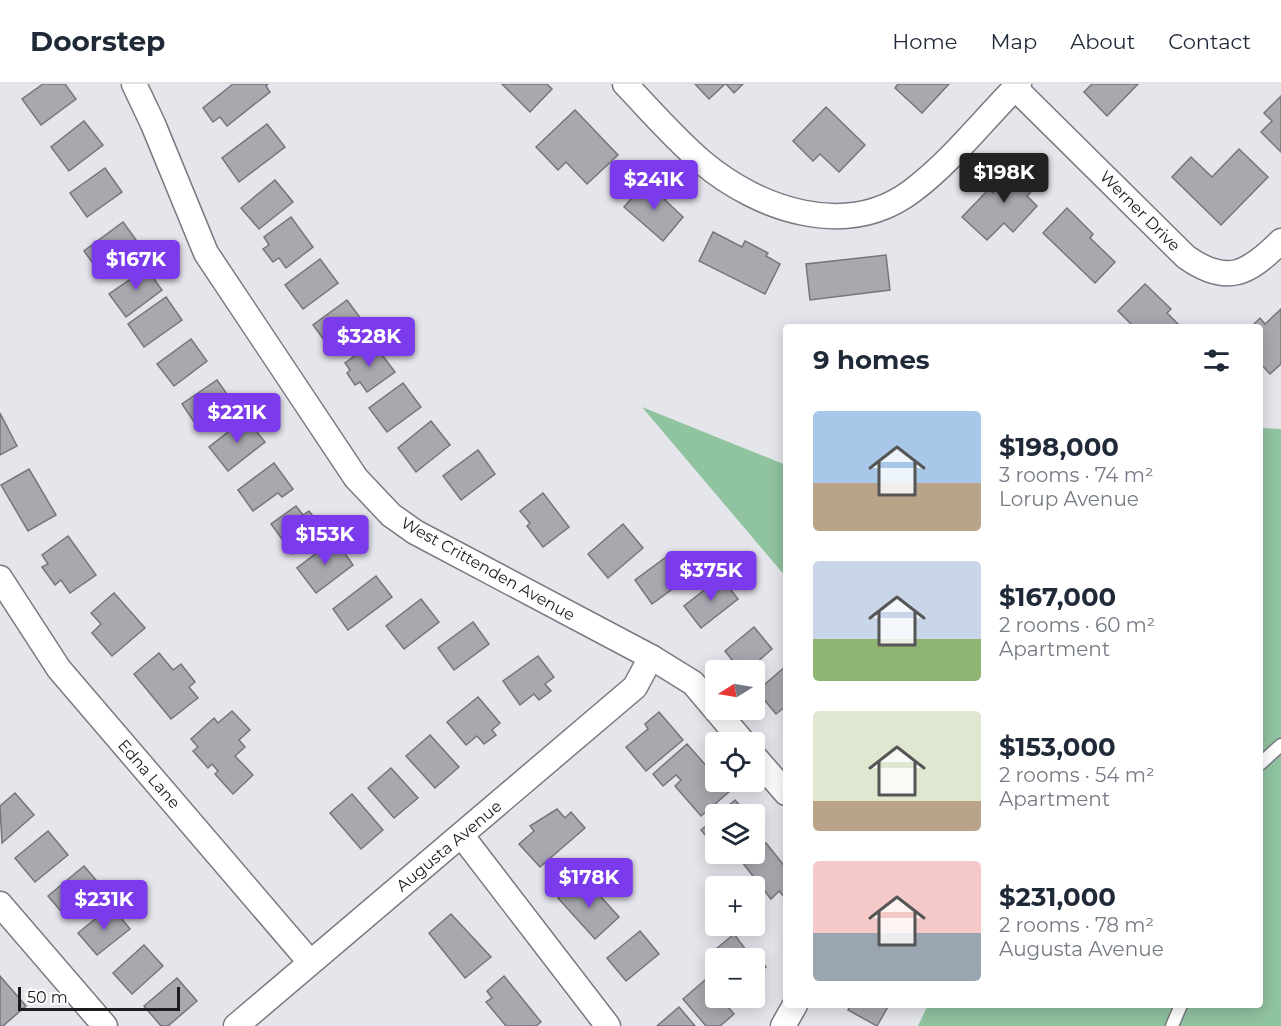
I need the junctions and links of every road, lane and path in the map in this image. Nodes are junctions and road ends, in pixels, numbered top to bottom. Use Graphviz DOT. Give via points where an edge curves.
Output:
graph roads {
  1 [pos="134,84"];
  2 [pos="625,84"];
  3 [pos="1017,86"];
  4 [pos="1281,241"];
  5 [pos="0,578"];
  6 [pos="651,657"];
  7 [pos="735,732"];
  8 [pos="1281,745"];
  9 [pos="1263,761"];
  10 [pos="765,769"];
  11 [pos="783,790"];
  12 [pos="462,836"];
  13 [pos="0,904"];
  14 [pos="310,962"];
  15 [pos="793,1008"];
  16 [pos="1180,1008"];
  17 [pos="105,1026"];
  18 [pos="236,1026"];
  19 [pos="608,1026"];
  20 [pos="783,1026"];
  21 [pos="1172,1026"];
  1 -- 6 [label="street, West Crittenden Avenue" via="206,253 373,498 415,532"];
  2 -- 3 [label="street" via="702,162 747,192 798,213 834,217 861,214 911,192"];
  3 -- 4 [label="street, Werner Drive" via="1199,266 1218,274 1248,269"];
  5 -- 14 [label="street, Edna Lane" via="59,669"];
  6 -- 7 [label="street, West Crittenden Avenue" via="693,683"];
  6 -- 12 [label="street, Augusta Avenue" via="635,687"];
  8 -- 9 [label="lane"];
  10 -- 11 [label="street"];
  12 -- 14 [label="street, Augusta Avenue"];
  12 -- 19 [label="street"];
  13 -- 17 [label="street"];
  14 -- 18 [label="street, Augusta Avenue"];
  15 -- 20 [label="street"];
  16 -- 21 [label="lane"];
}
